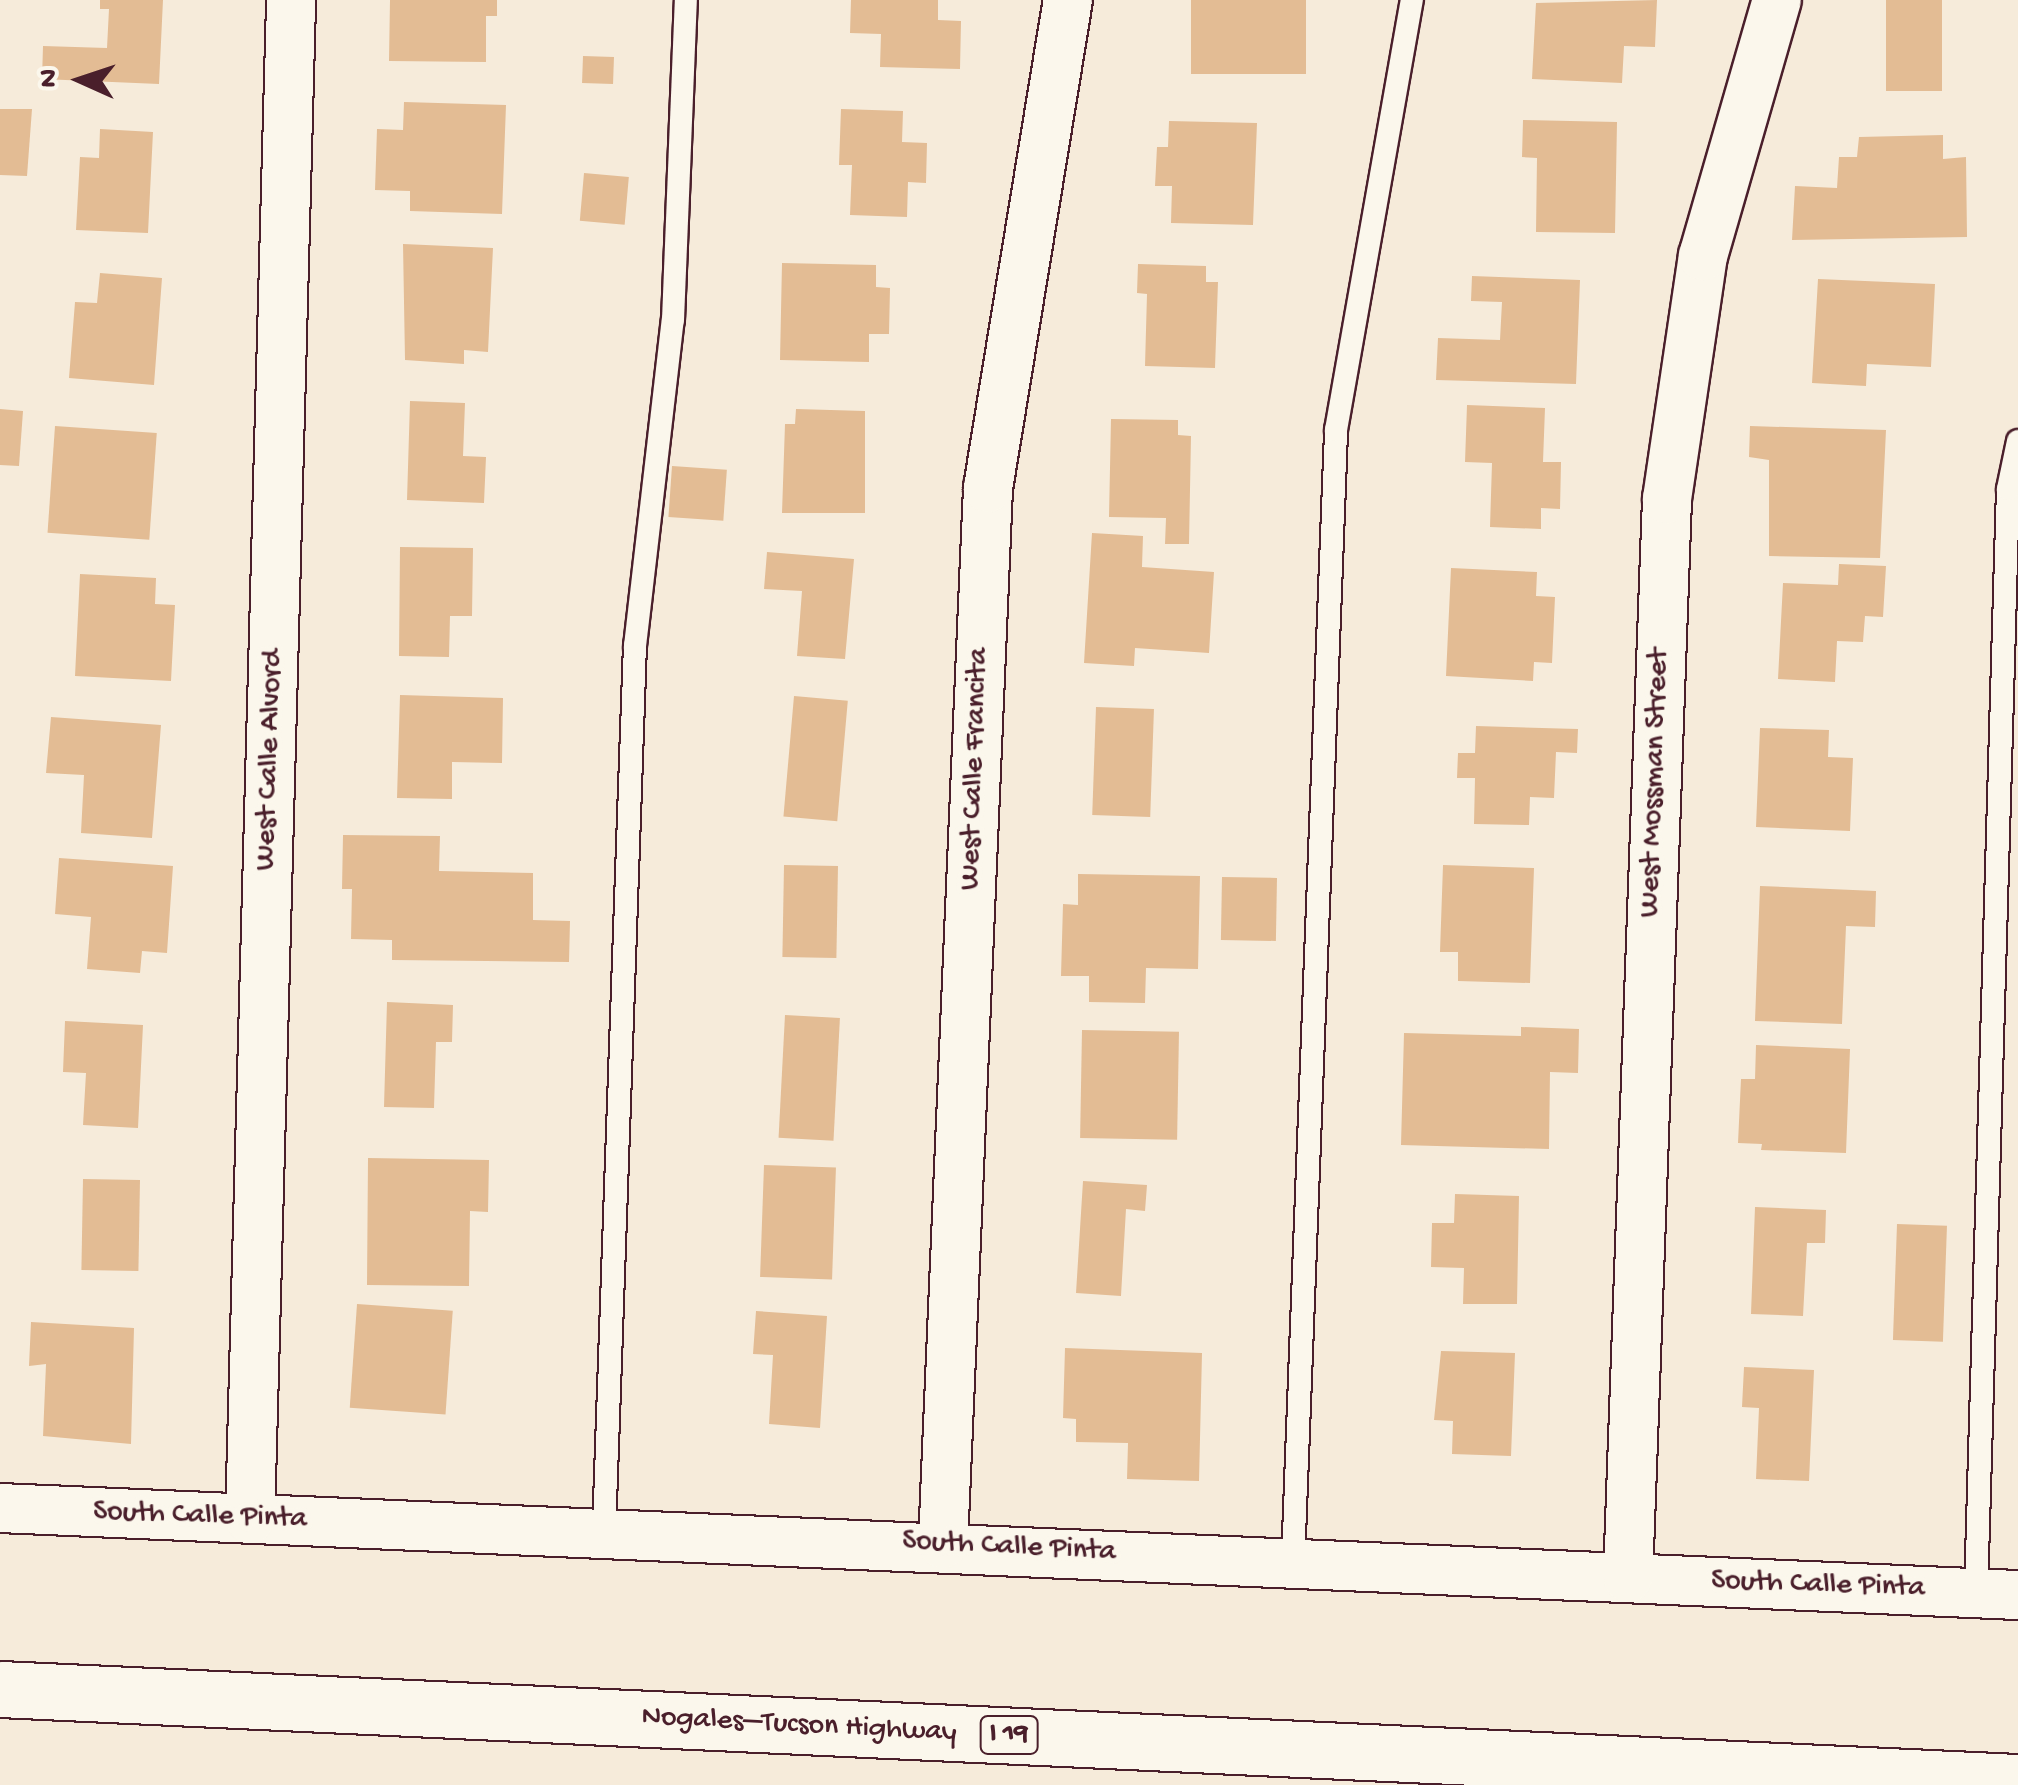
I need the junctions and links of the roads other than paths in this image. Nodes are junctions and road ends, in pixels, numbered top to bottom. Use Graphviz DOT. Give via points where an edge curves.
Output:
graph roads {
  1 [pos="291,0"];
  2 [pos="686,0"];
  3 [pos="1068,0"];
  4 [pos="1412,0"];
  5 [pos="1777,0"];
  6 [pos="2018,441"];
  7 [pos="0,1508"];
  8 [pos="250,1519"];
  9 [pos="604,1532"];
  10 [pos="943,1544"];
  11 [pos="1293,1562"];
  12 [pos="1628,1578"];
  13 [pos="1997,1594"];
  14 [pos="0,1689"];
  15 [pos="2018,1782"];
  1 -- 8 [label="street, West Calle Alvord"];
  2 -- 9 [label="lane" via="673,320 635,646"];
  3 -- 10 [label="street, West Calle Francita" via="988,488"];
  4 -- 11 [label="lane" via="1336,430"];
  5 -- 12 [label="street, West Mossman Street" via="1704,256 1666,499"];
  6 -- 13 [label="lane" via="2007,528"];
  7 -- 8 [label="street, South Calle Pinta"];
  8 -- 9 [label="street, South Calle Pinta"];
  9 -- 10 [label="street, South Calle Pinta"];
  10 -- 11 [label="street, South Calle Pinta"];
  11 -- 12 [label="street, South Calle Pinta"];
  12 -- 13 [label="street, South Calle Pinta"];
  14 -- 15 [label="highway, Nogales–Tucson Highway / I 19"];
}
